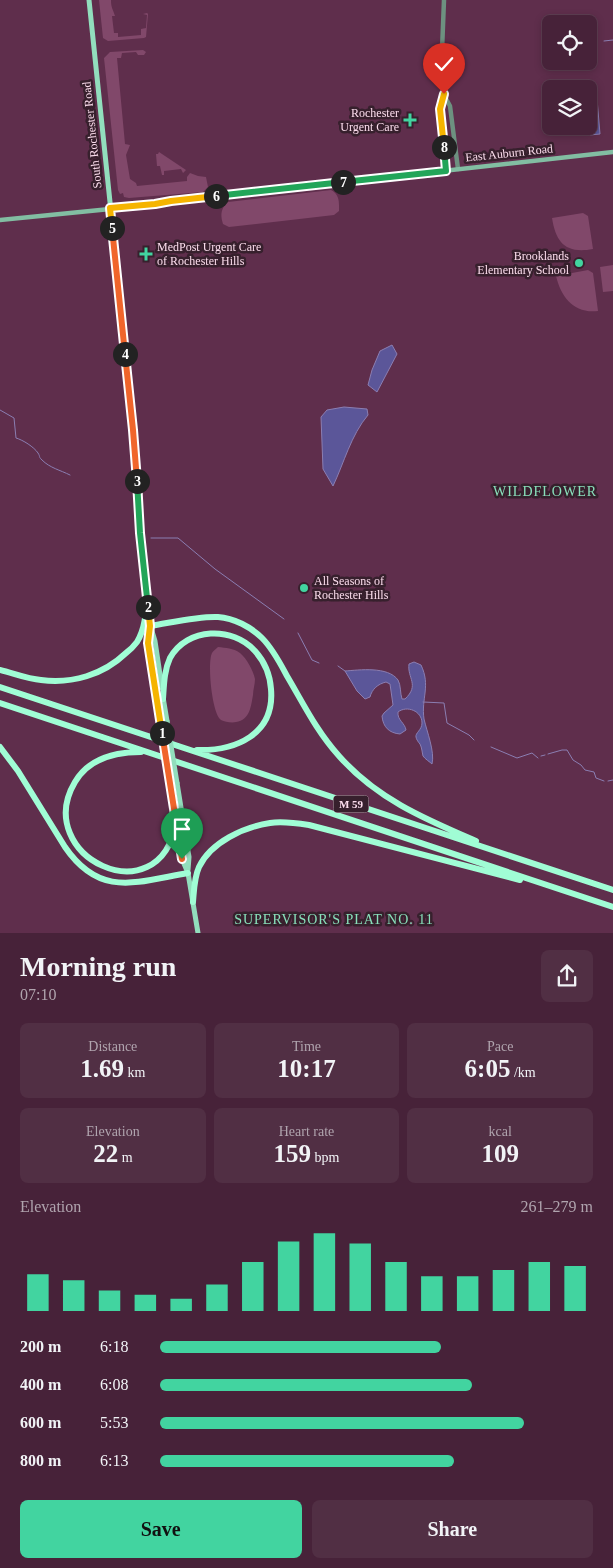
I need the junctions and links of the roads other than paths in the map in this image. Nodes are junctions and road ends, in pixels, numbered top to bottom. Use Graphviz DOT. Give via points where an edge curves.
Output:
graph roads {
  1 [pos="89,0"];
  2 [pos="444,0"];
  3 [pos="444,94"];
  4 [pos="613,152"];
  5 [pos="458,169"];
  6 [pos="446,171"];
  7 [pos="110,208"];
  8 [pos="0,220"];
  9 [pos="147,597"];
  10 [pos="150,626"];
  11 [pos="0,670"];
  12 [pos="0,687"];
  13 [pos="163,699"];
  14 [pos="0,703"];
  15 [pos="0,747"];
  16 [pos="189,750"];
  17 [pos="146,752"];
  18 [pos="176,823"];
  19 [pos="514,858"];
  20 [pos="188,873"];
  21 [pos="613,890"];
  22 [pos="575,894"];
  23 [pos="193,902"];
  24 [pos="613,907"];
  25 [pos="198,933"];
  1 -- 7 [label="main road, South Rochester Road"];
  2 -- 3 [label="street"];
  3 -- 5 [label="street" via="450,106"];
  3 -- 6 [label="street" via="440,109"];
  4 -- 5 [label="main road, East Auburn Road"];
  5 -- 6 [label="main road, East Auburn Road"];
  6 -- 7 [label="main road, East Auburn Road"];
  7 -- 8 [label="main road, East Auburn Road"];
  7 -- 9 [label="main road, South Rochester Road"];
  9 -- 10 [label="main road, South Rochester Road"];
  9 -- 11 [label="highway" via="144,622 136,644 104,669 67,681 39,680"];
  10 -- 13 [label="main road, South Rochester Road"];
  10 -- 18 [label="main road, South Rochester Road, bridge" via="148,643"];
  10 -- 19 [label="highway" via="218,617 254,630 274,653 328,743 361,778 413,813"];
  12 -- 16 [label="highway, M 59"];
  13 -- 16 [label="highway" via="170,659 191,638 214,634 239,638 262,660 270,680 271,702 259,729 234,746"];
  13 -- 20 [label="main road, South Rochester Road, bridge" via="189,857"];
  14 -- 17 [label="highway, M 59"];
  15 -- 20 [label="highway" via="64,848 86,871 105,881 126,883"];
  16 -- 19 [label="highway, M 59"];
  17 -- 18 [label="highway" via="123,752 90,765 78,777 68,797 68,828 83,854 100,865 123,871 150,865 163,855 170,845"];
  17 -- 22 [label="highway, M 59"];
  18 -- 20 [label="main road, South Rochester Road" via="182,859"];
  19 -- 21 [label="highway, M 59"];
  20 -- 23 [label="main road, South Rochester Road"];
  22 -- 23 [label="highway" via="309,825 286,822 255,826 218,845 198,869"];
  22 -- 24 [label="highway, M 59"];
  23 -- 25 [label="main road, South Rochester Road"];
}
